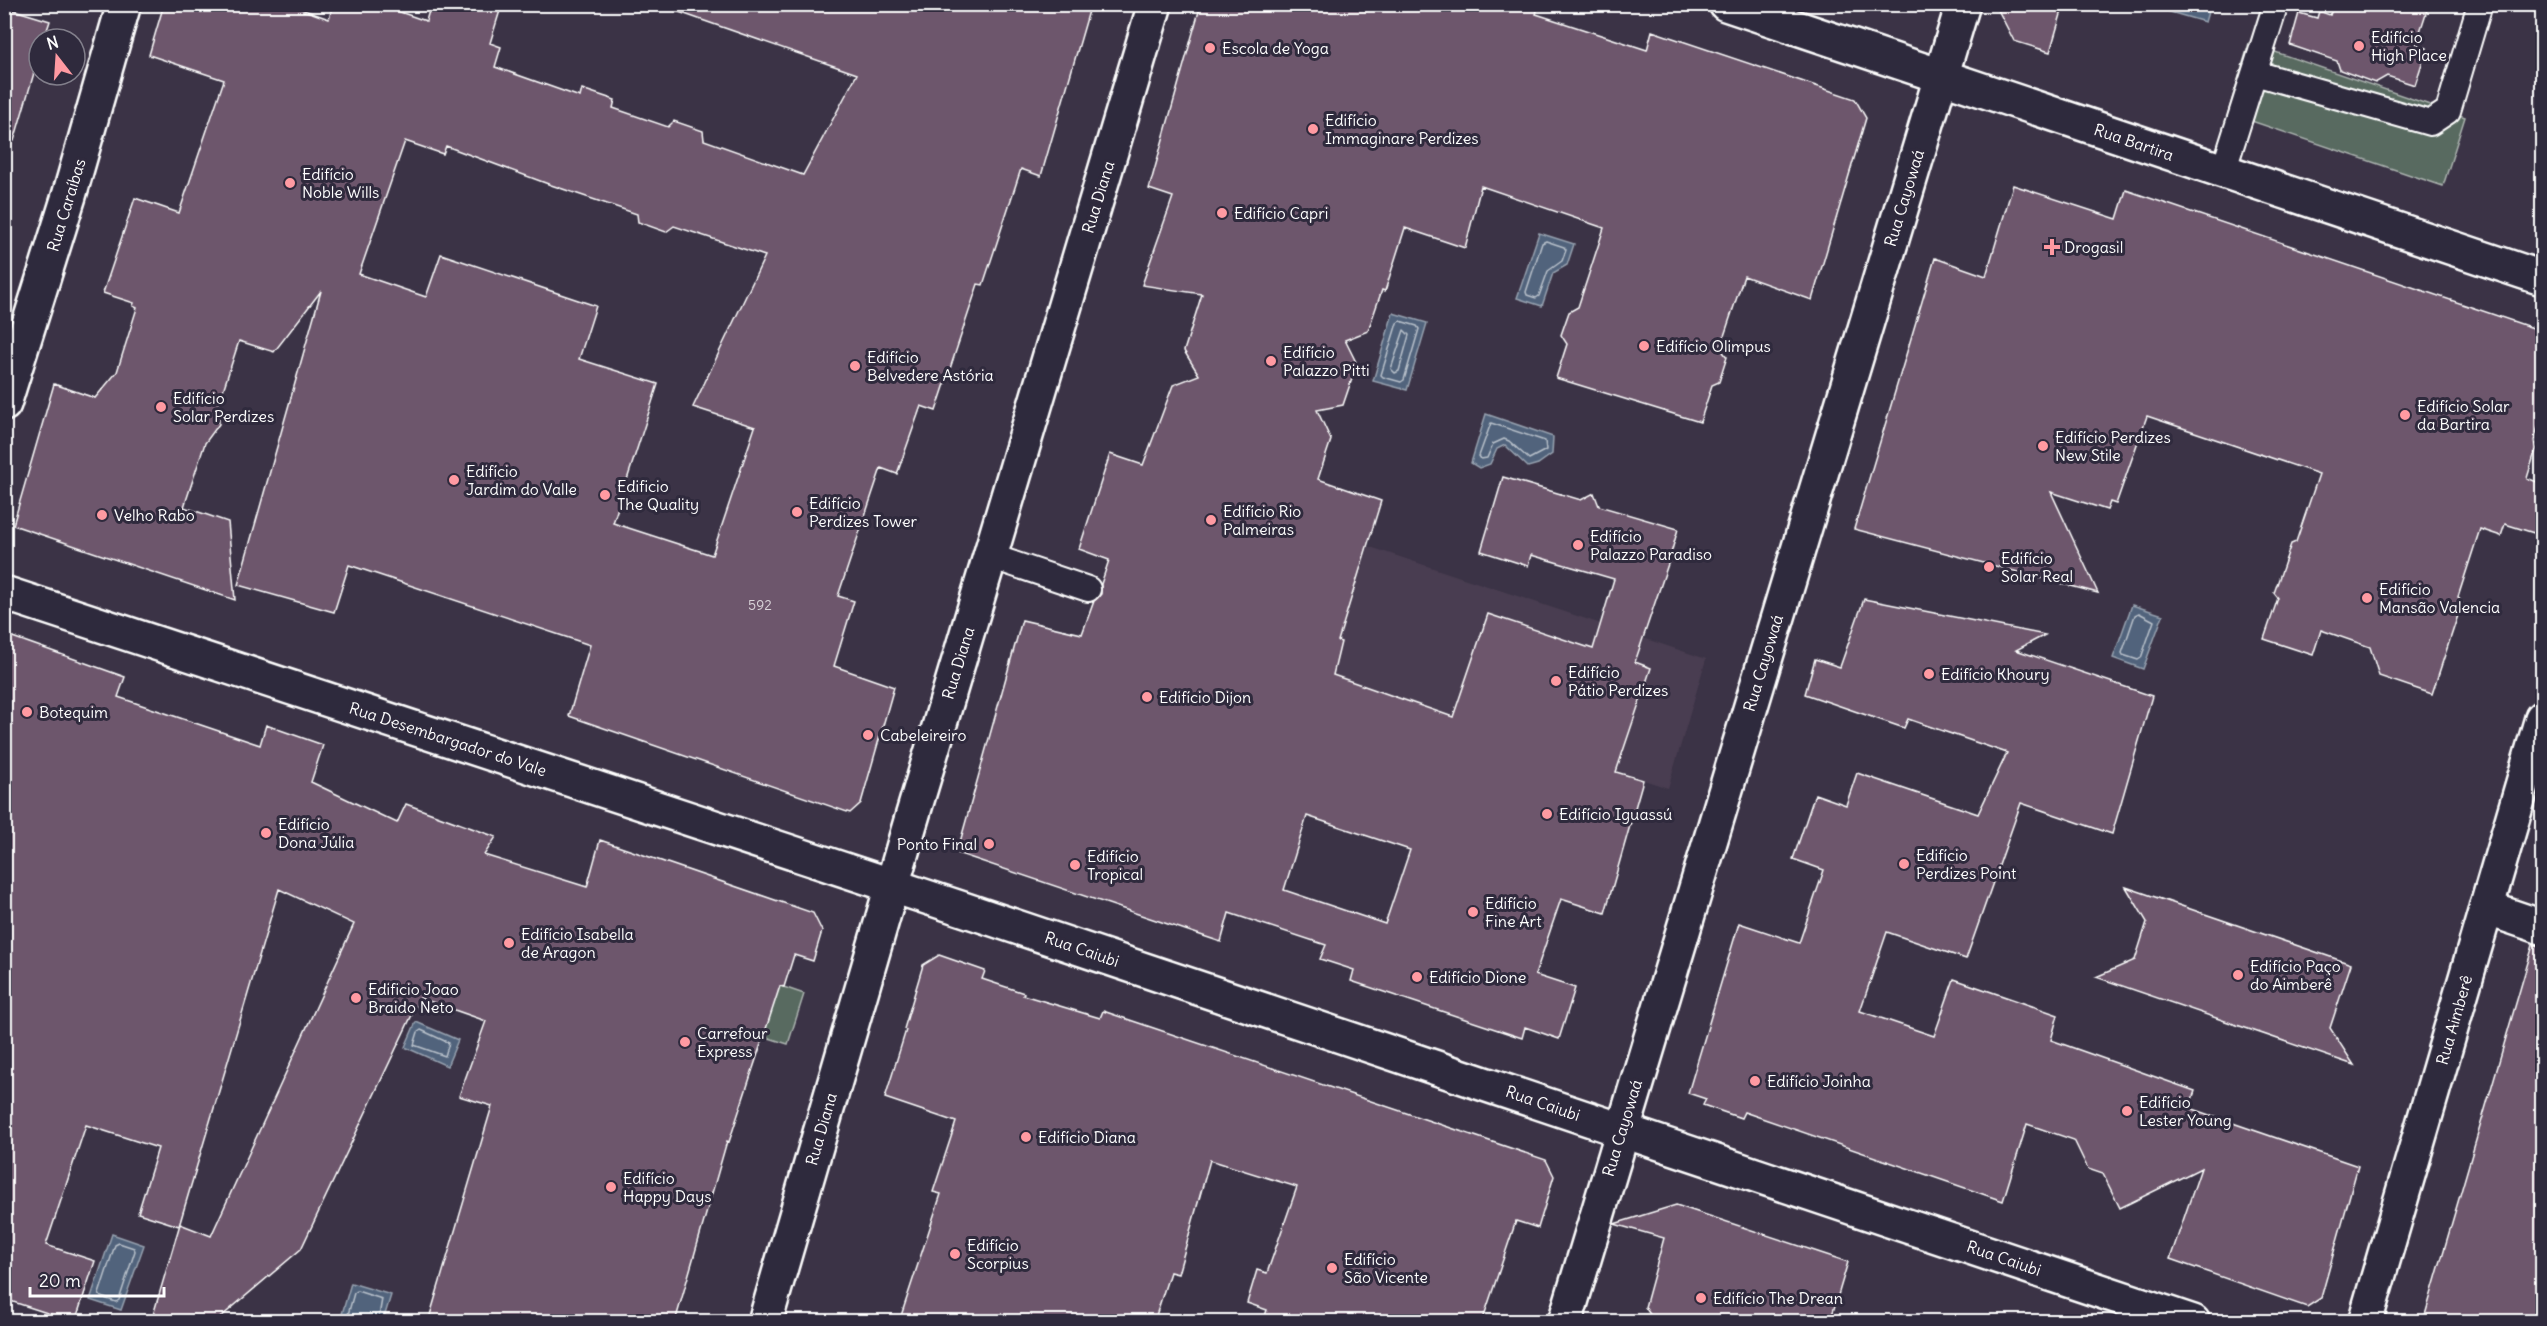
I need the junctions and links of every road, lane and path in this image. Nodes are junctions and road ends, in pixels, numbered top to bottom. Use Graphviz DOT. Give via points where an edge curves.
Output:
graph roads {
  1 [pos="124,4"];
  2 [pos="1155,4"];
  3 [pos="1726,4"];
  4 [pos="1963,4"];
  5 [pos="2276,4"];
  6 [pos="2480,4"];
  7 [pos="2255,73"];
  8 [pos="1941,77"];
  9 [pos="2223,172"];
  10 [pos="2542,278"];
  11 [pos="4,404"];
  12 [pos="990,556"];
  13 [pos="1088,589"];
  14 [pos="4,593"];
  15 [pos="2542,718"];
  16 [pos="892,886"];
  17 [pos="2486,908"];
  18 [pos="2542,927"];
  19 [pos="1621,1130"];
  20 [pos="765,1322"];
  21 [pos="1565,1322"];
  22 [pos="2193,1322"];
  23 [pos="2365,1322"];
  1 -- 11 [label="street, Rua Caraíbas"];
  2 -- 12 [label="street, Rua Diana"];
  3 -- 8 [label="street, Rua Bartira"];
  4 -- 8 [label="street, Rua Cayowaá"];
  5 -- 7 [label="lane"];
  6 -- 7 [label="lane" via="2448,111 2430,123"];
  7 -- 9 [label="lane"];
  8 -- 9 [label="street, Rua Bartira"];
  8 -- 19 [label="street, Rua Cayowaá"];
  9 -- 10 [label="street, Rua Bartira"];
  12 -- 13 [label="lane"];
  12 -- 16 [label="street, Rua Diana"];
  14 -- 16 [label="street, Rua Desembargador do Vale"];
  15 -- 17 [label="street, Rua Aimberê"];
  16 -- 19 [label="street, Rua Caiubi"];
  16 -- 20 [label="street, Rua Diana"];
  17 -- 18 [label="street"];
  17 -- 23 [label="street, Rua Aimberê"];
  19 -- 21 [label="street, Rua Cayowaá"];
  19 -- 22 [label="street, Rua Caiubi"];
}
